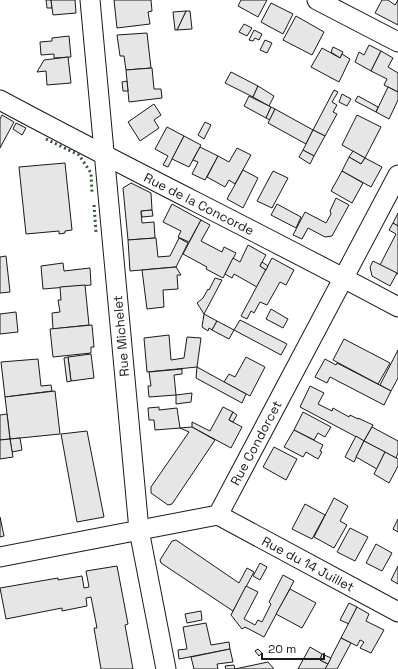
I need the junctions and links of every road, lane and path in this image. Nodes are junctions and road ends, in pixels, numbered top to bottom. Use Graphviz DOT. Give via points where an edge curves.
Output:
graph roads {
  1 [pos="90,0"];
  2 [pos="317,0"];
  3 [pos="398,42"];
  4 [pos="0,100"];
  5 [pos="104,156"];
  6 [pos="398,175"];
  7 [pos="343,277"];
  8 [pos="398,307"];
  9 [pos="218,516"];
  10 [pos="139,530"];
  11 [pos="0,557"];
  12 [pos="398,612"];
  13 [pos="166,669"];
  1 -- 5 [label="street, Rue Michelet"];
  2 -- 3 [label="street"];
  4 -- 5 [label="street, Rue de la Concorde"];
  5 -- 7 [label="street, Rue de la Concorde"];
  5 -- 10 [label="street, Rue Michelet"];
  6 -- 7 [label="street, Rue Condorcet"];
  7 -- 8 [label="street, Rue de la Concorde"];
  7 -- 9 [label="street, Rue Condorcet"];
  9 -- 10 [label="street"];
  9 -- 12 [label="street, Rue du 14 Juillet"];
  10 -- 11 [label="street"];
  10 -- 13 [label="street, Rue Michelet"];
}
